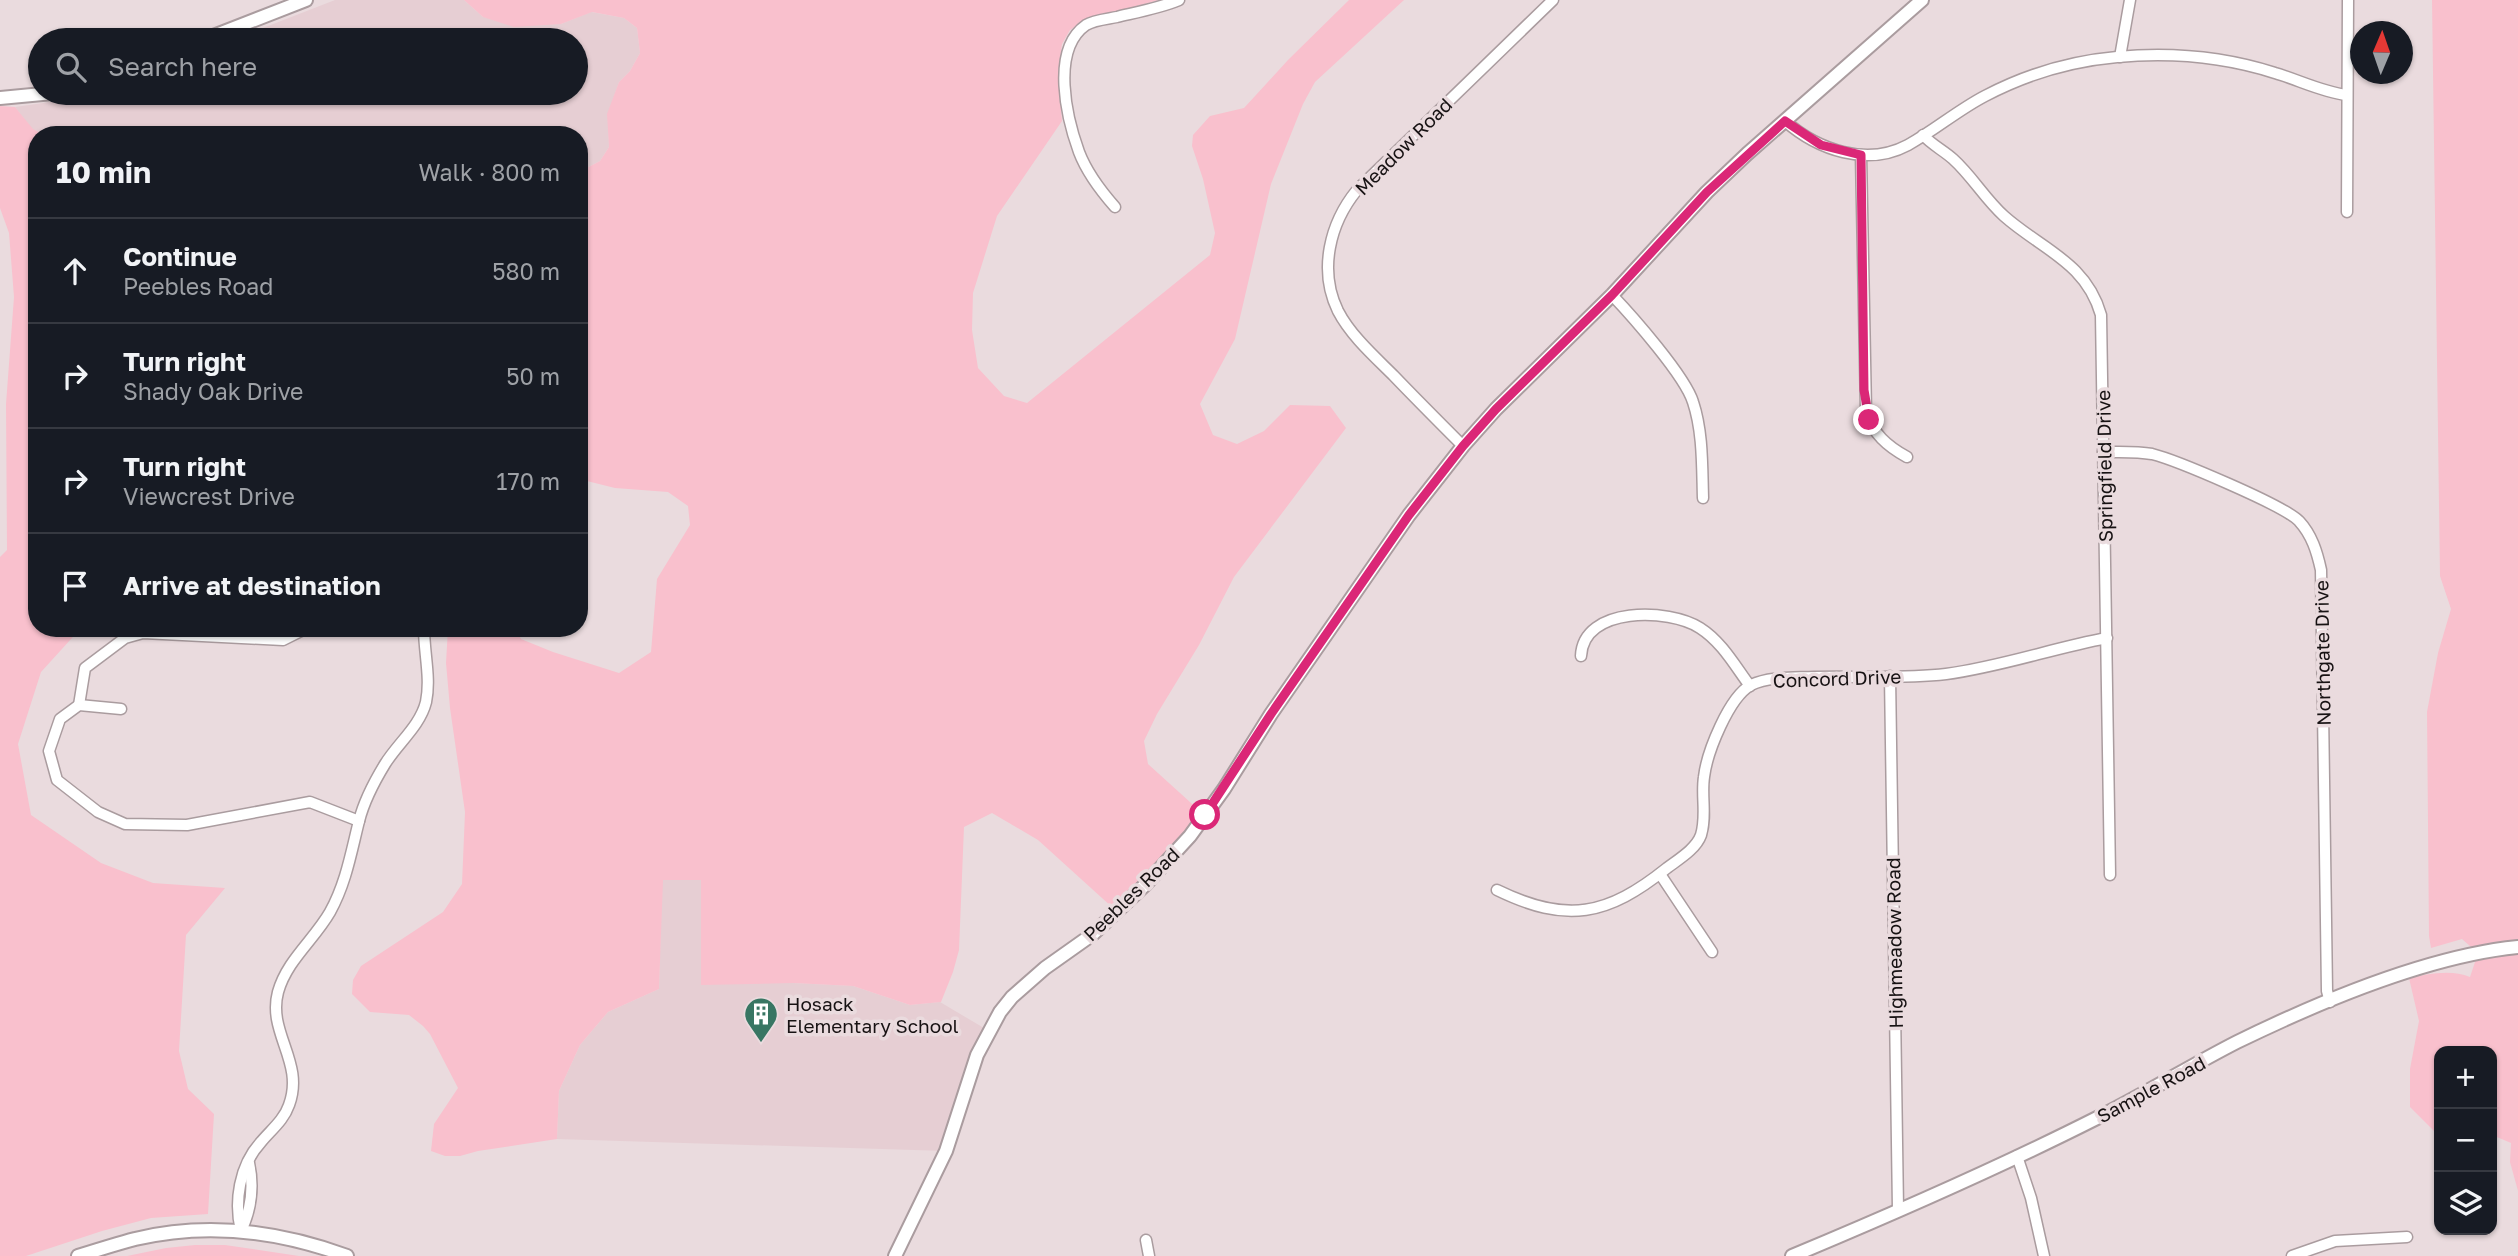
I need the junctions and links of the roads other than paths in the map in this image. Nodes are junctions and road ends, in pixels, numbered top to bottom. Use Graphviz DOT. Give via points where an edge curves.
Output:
graph roads {
  1 [pos="306,0"];
  2 [pos="1179,0"];
  3 [pos="1553,0"];
  4 [pos="1922,0"];
  5 [pos="2130,0"];
  6 [pos="2348,0"];
  7 [pos="234,28"];
  8 [pos="2120,57"];
  9 [pos="28,95"];
  10 [pos="2347,95"];
  11 [pos="0,98"];
  12 [pos="1785,121"];
  13 [pos="1923,135"];
  14 [pos="1861,155"];
  15 [pos="1115,207"];
  16 [pos="2347,212"];
  17 [pos="1612,295"];
  18 [pos="1463,446"];
  19 [pos="2103,452"];
  20 [pos="1907,457"];
  21 [pos="1703,498"];
  22 [pos="129,637"];
  23 [pos="223,637"];
  24 [pos="289,637"];
  25 [pos="425,637"];
  26 [pos="2106,638"];
  27 [pos="1581,656"];
  28 [pos="1890,676"];
  29 [pos="1750,686"];
  30 [pos="79,705"];
  31 [pos="121,709"];
  32 [pos="359,821"];
  33 [pos="1660,874"];
  34 [pos="2110,875"];
  35 [pos="1497,890"];
  36 [pos="2518,947"];
  37 [pos="1712,952"];
  38 [pos="2329,1002"];
  39 [pos="2017,1156"];
  40 [pos="1898,1209"];
  41 [pos="242,1231"];
  42 [pos="2407,1237"];
  43 [pos="1146,1240"];
  44 [pos="1811,1252"];
  45 [pos="78,1256"];
  46 [pos="347,1256"];
  47 [pos="895,1256"];
  48 [pos="1149,1256"];
  49 [pos="1792,1256"];
  50 [pos="2044,1256"];
  51 [pos="2292,1256"];
  1 -- 7 [label="street"];
  2 -- 15 [label="street" via="1090,23 1068,48 1064,86 1072,129 1091,176"];
  3 -- 18 [label="street, Meadow Road" via="1357,190 1331,239 1329,276 1339,312 1365,347"];
  4 -- 12 [label="street, Peebles Road"];
  5 -- 8 [label="street"];
  6 -- 10 [label="street"];
  8 -- 10 [label="street" via="2227,61"];
  8 -- 13 [label="street" via="2062,67 2013,83"];
  9 -- 11 [label="street"];
  10 -- 16 [label="street"];
  12 -- 14 [label="street" via="1821,145"];
  12 -- 17 [label="street, Peebles Road" via="1707,192"];
  13 -- 14 [label="street" via="1894,151"];
  13 -- 19 [label="street, Springfield Drive" via="1952,159 2001,214 2071,265 2092,291 2102,329"];
  14 -- 20 [label="street" via="1866,411 1882,440"];
  17 -- 18 [label="street, Peebles Road"];
  17 -- 21 [label="street" via="1693,400"];
  18 -- 47 [label="street, Peebles Road" via="1409,515 1190,836 1117,912 1027,982 1000,1012 977,1055 938,1169"];
  19 -- 26 [label="street, Springfield Drive"];
  19 -- 38 [label="street, Northgate Drive" via="2156,455 2261,499 2297,519 2318,553"];
  22 -- 30 [label="street" via="85,668"];
  23 -- 24 [label="street"];
  25 -- 32 [label="street" via="425,705 376,780"];
  26 -- 28 [label="street, Concord Drive" via="1963,671"];
  26 -- 34 [label="street, Springfield Drive"];
  27 -- 29 [label="street" via="1585,640 1601,626 1640,614 1662,615 1688,622 1711,636"];
  28 -- 29 [label="street, Concord Drive" via="1785,678"];
  28 -- 40 [label="street, Highmeadow Road"];
  29 -- 33 [label="street, Concord Drive" via="1735,699 1706,765 1700,836"];
  30 -- 31 [label="street"];
  30 -- 32 [label="street" via="60,719 49,751 57,780 98,812 125,824 187,825 310,802"];
  32 -- 41 [label="street" via="335,901 289,966 280,987 276,1017 295,1085 283,1118 258,1145 249,1163 249,1215"];
  33 -- 35 [label="street, Concord Drive" via="1611,904 1579,911 1538,908"];
  33 -- 37 [label="street"];
  36 -- 38 [label="street, Sample Road" via="2437,963"];
  38 -- 39 [label="street, Sample Road" via="2237,1042 2100,1117"];
  39 -- 40 [label="street, Sample Road"];
  39 -- 50 [label="street"];
  40 -- 44 [label="street, Sample Road"];
  41 -- 45 [label="street" via="167,1233"];
  41 -- 46 [label="street"];
  42 -- 51 [label="street" via="2335,1241"];
  43 -- 48 [label="street"];
  44 -- 49 [label="street, Sample Road"];
}
